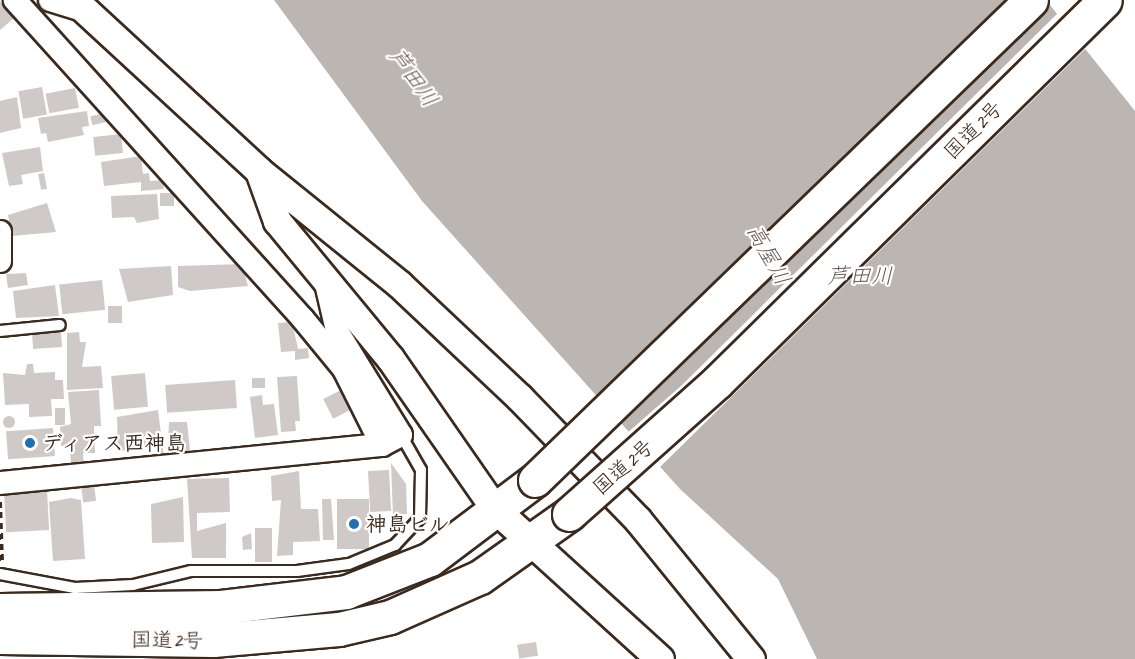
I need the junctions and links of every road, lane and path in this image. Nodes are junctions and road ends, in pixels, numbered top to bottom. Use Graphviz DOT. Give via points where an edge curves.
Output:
graph roads {
  1 [pos="15,0"];
  2 [pos="50,0"];
  3 [pos="1031,0"];
  4 [pos="1105,0"];
  5 [pos="78,5"];
  6 [pos="259,171"];
  7 [pos="0,232"];
  8 [pos="0,261"];
  9 [pos="324,274"];
  10 [pos="60,325"];
  11 [pos="0,331"];
  12 [pos="391,440"];
  13 [pos="0,483"];
  14 [pos="0,499"];
  15 [pos="495,509"];
  16 [pos="531,543"];
  17 [pos="1,575"];
  18 [pos="0,610"];
  19 [pos="0,637"];
  20 [pos="660,659"];
  21 [pos="752,659"];
  1 -- 12 [label="street" via="303,318 344,369"];
  2 -- 5 [label="street"];
  3 -- 15 [label="highway, 国道2号, bridge" via="535,480"];
  4 -- 16 [label="highway, 国道2号, bridge" via="717,382"];
  5 -- 6 [label="street"];
  6 -- 9 [label="street" via="277,221"];
  6 -- 21 [label="street" via="399,284 519,397 638,520"];
  7 -- 8 [label="street"];
  9 -- 12 [label="street" via="337,332"];
  9 -- 15 [label="street" via="390,358"];
  10 -- 11 [label="lane"];
  12 -- 13 [label="street"];
  12 -- 17 [label="lane" via="421,470 420,518 395,544 349,564 297,570 191,571 133,585 75,588"];
  14 -- 17 [label="path"];
  15 -- 16 [label="street"];
  15 -- 18 [label="highway, 国道2号" via="430,559 346,592 221,608"];
  16 -- 19 [label="highway, 国道2号" via="434,600 339,630 213,640"];
  16 -- 20 [label="street"];
}
